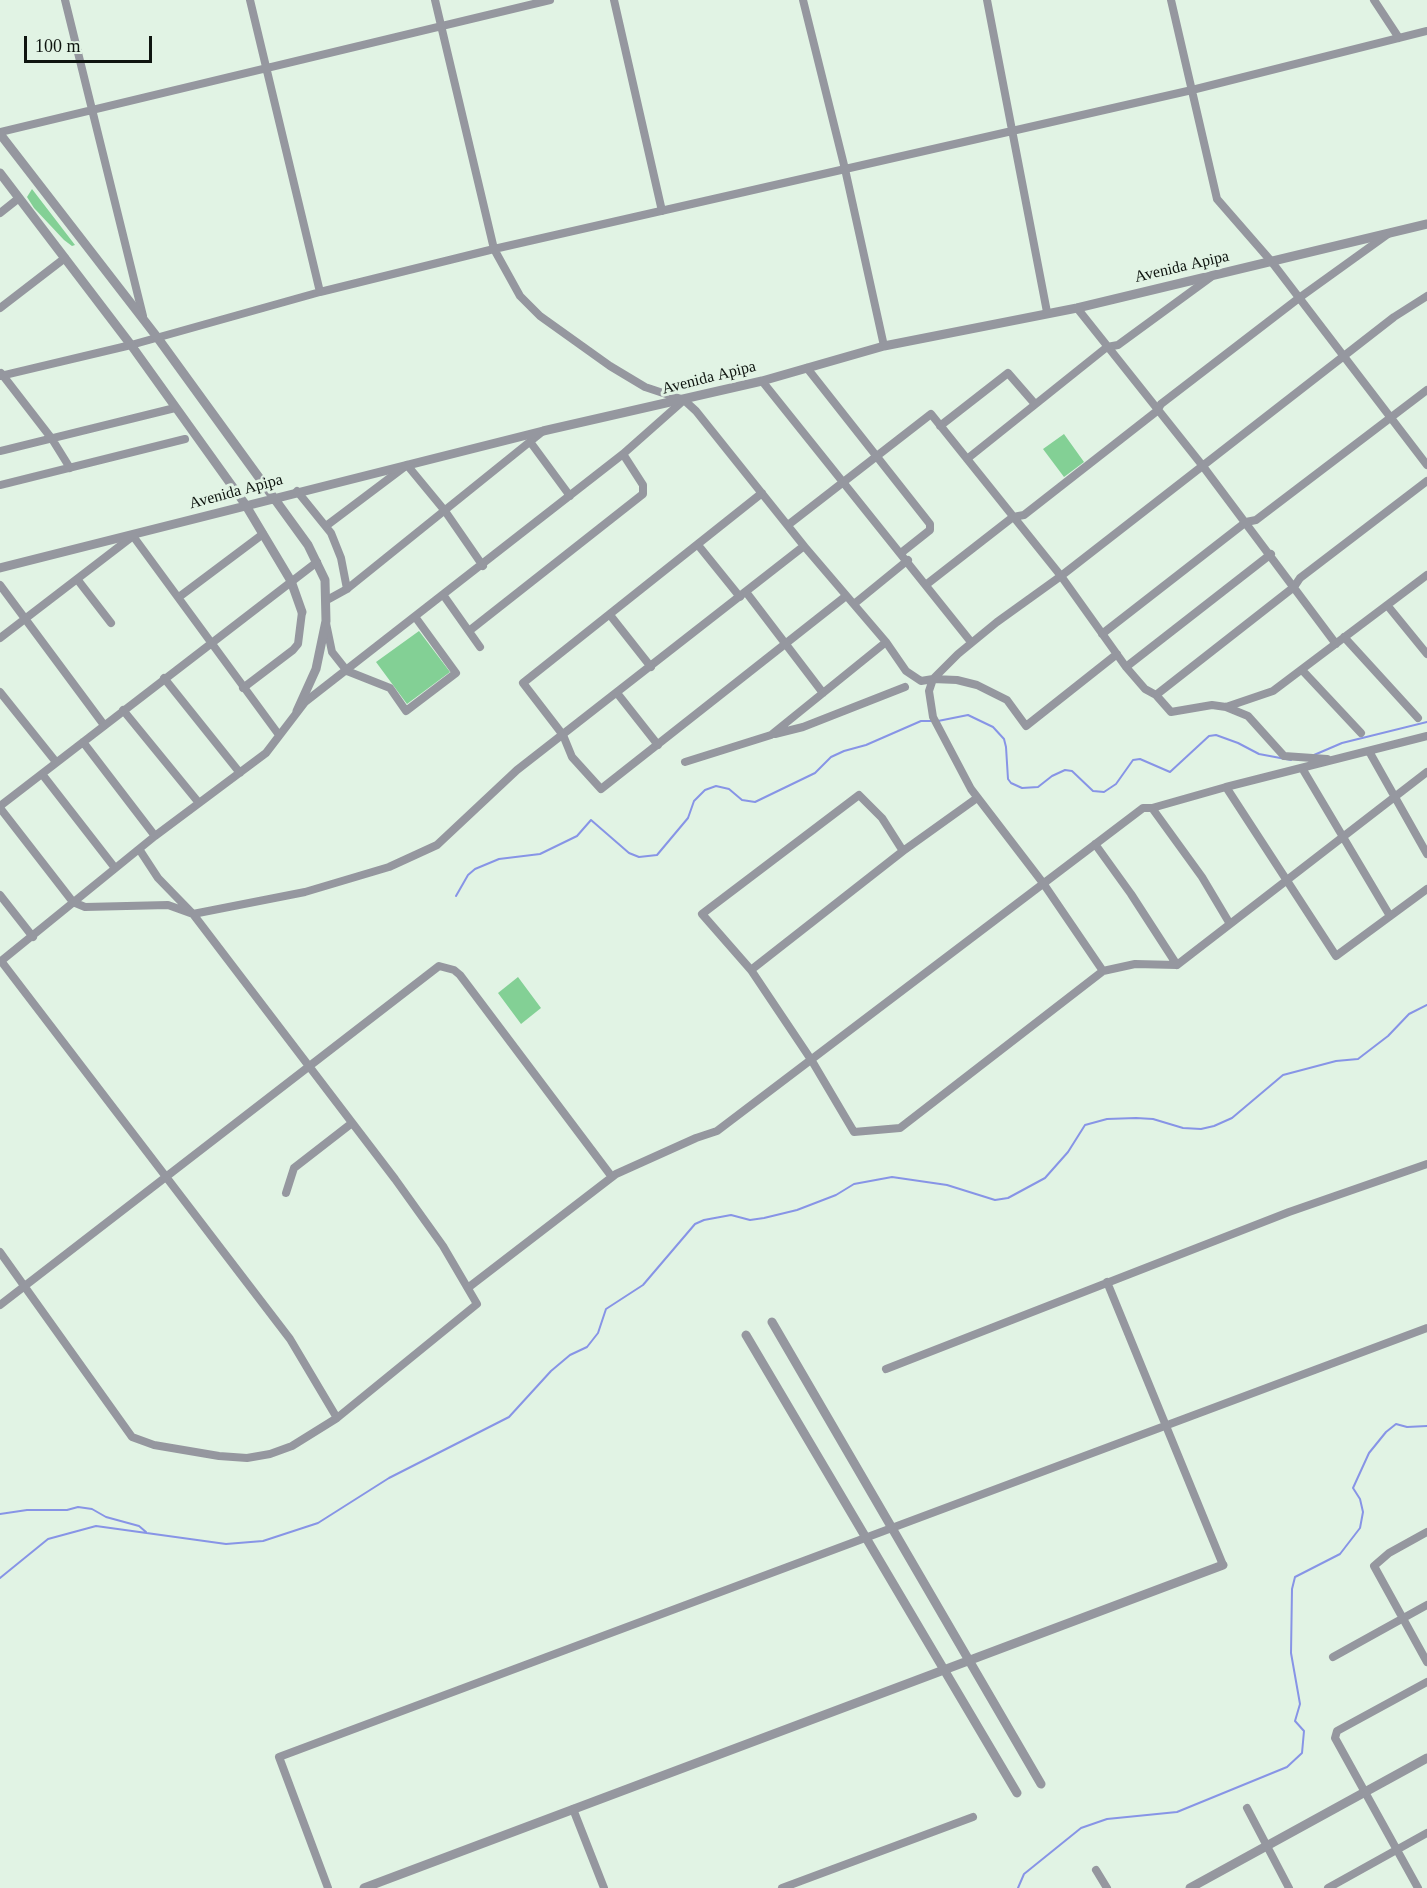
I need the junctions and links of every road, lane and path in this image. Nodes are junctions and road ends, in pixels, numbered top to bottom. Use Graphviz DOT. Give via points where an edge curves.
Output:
graph roads {
  1 [pos="65,0"];
  2 [pos="250,0"];
  3 [pos="435,0"];
  4 [pos="550,0"];
  5 [pos="614,0"];
  6 [pos="803,0"];
  7 [pos="987,0"];
  8 [pos="1171,0"];
  9 [pos="1374,0"];
  10 [pos="441,27"];
  11 [pos="1427,31"];
  12 [pos="1399,38"];
  13 [pos="266,69"];
  14 [pos="1192,90"];
  15 [pos="93,109"];
  16 [pos="1013,130"];
  17 [pos="0,133"];
  18 [pos="845,169"];
  19 [pos="0,172"];
  20 [pos="19,198"];
  21 [pos="662,211"];
  22 [pos="0,213"];
  23 [pos="1427,224"];
  24 [pos="1389,234"];
  25 [pos="494,249"];
  26 [pos="65,258"];
  27 [pos="1271,261"];
  28 [pos="1212,276"];
  29 [pos="320,292"];
  30 [pos="1427,296"];
  31 [pos="1299,298"];
  32 [pos="0,308"];
  33 [pos="1077,308"];
  34 [pos="1047,312"];
  35 [pos="144,321"];
  36 [pos="157,337"];
  37 [pos="131,345"];
  38 [pos="884,346"];
  39 [pos="1107,347"];
  40 [pos="1344,356"];
  41 [pos="807,368"];
  42 [pos="1,374"];
  43 [pos="762,381"];
  44 [pos="1427,390"];
  45 [pos="684,400"];
  46 [pos="1035,404"];
  47 [pos="175,408"];
  48 [pos="1157,411"];
  49 [pos="1391,418"];
  50 [pos="940,426"];
  51 [pos="543,431"];
  52 [pos="52,439"];
  53 [pos="185,439"];
  54 [pos="531,442"];
  55 [pos="0,451"];
  56 [pos="623,454"];
  57 [pos="876,456"];
  58 [pos="966,459"];
  59 [pos="407,465"];
  60 [pos="1203,465"];
  61 [pos="1427,465"];
  62 [pos="70,468"];
  63 [pos="1427,481"];
  64 [pos="843,483"];
  65 [pos="0,485"];
  66 [pos="297,491"];
  67 [pos="762,493"];
  68 [pos="276,496"];
  69 [pos="570,496"];
  70 [pos="245,504"];
  71 [pos="445,511"];
  72 [pos="1013,518"];
  73 [pos="1246,522"];
  74 [pos="788,525"];
  75 [pos="327,526"];
  76 [pos="263,534"];
  77 [pos="133,536"];
  78 [pos="699,545"];
  79 [pos="804,546"];
  80 [pos="901,553"];
  81 [pos="1271,554"];
  82 [pos="908,560"];
  83 [pos="317,562"];
  84 [pos="483,566"];
  85 [pos="0,568"];
  86 [pos="1427,575"];
  87 [pos="1060,576"];
  88 [pos="77,579"];
  89 [pos="291,581"];
  90 [pos="927,584"];
  91 [pos="0,585"];
  92 [pos="1294,587"];
  93 [pos="347,590"];
  94 [pos="743,595"];
  95 [pos="444,596"];
  96 [pos="846,596"];
  97 [pos="179,597"];
  98 [pos="327,600"];
  99 [pos="854,604"];
  100 [pos="1387,605"];
  101 [pos="302,612"];
  102 [pos="610,615"];
  103 [pos="416,618"];
  104 [pos="25,619"];
  105 [pos="326,621"];
  106 [pos="111,623"];
  107 [pos="469,631"];
  108 [pos="1102,634"];
  109 [pos="0,638"];
  110 [pos="1344,638"];
  111 [pos="211,642"];
  112 [pos="886,642"];
  113 [pos="971,642"];
  114 [pos="787,643"];
  115 [pos="1336,644"];
  116 [pos="480,647"];
  117 [pos="1117,654"];
  118 [pos="1427,654"];
  119 [pos="651,667"];
  120 [pos="1126,667"];
  121 [pos="1302,670"];
  122 [pos="347,671"];
  123 [pos="164,678"];
  124 [pos="933,679"];
  125 [pos="905,687"];
  126 [pos="243,688"];
  127 [pos="0,692"];
  128 [pos="617,693"];
  129 [pos="823,693"];
  130 [pos="1156,695"];
  131 [pos="1226,707"];
  132 [pos="123,710"];
  133 [pos="297,711"];
  134 [pos="1418,718"];
  135 [pos="104,725"];
  136 [pos="1361,733"];
  137 [pos="279,735"];
  138 [pos="563,735"];
  139 [pos="771,735"];
  140 [pos="1427,736"];
  141 [pos="83,742"];
  142 [pos="658,745"];
  143 [pos="1370,753"];
  144 [pos="1341,759"];
  145 [pos="56,762"];
  146 [pos="685,762"];
  147 [pos="1302,768"];
  148 [pos="1427,772"];
  149 [pos="240,773"];
  150 [pos="42,774"];
  151 [pos="1226,787"];
  152 [pos="977,798"];
  153 [pos="1394,798"];
  154 [pos="1,802"];
  155 [pos="199,803"];
  156 [pos="1152,808"];
  157 [pos="155,836"];
  158 [pos="1343,838"];
  159 [pos="1095,844"];
  160 [pos="139,849"];
  161 [pos="903,851"];
  162 [pos="1427,854"];
  163 [pos="115,868"];
  164 [pos="1287,881"];
  165 [pos="1043,883"];
  166 [pos="1427,889"];
  167 [pos="0,895"];
  168 [pos="74,902"];
  169 [pos="193,914"];
  170 [pos="1390,916"];
  171 [pos="1230,924"];
  172 [pos="33,937"];
  173 [pos="1,962"];
  174 [pos="1177,965"];
  175 [pos="751,970"];
  176 [pos="1103,971"];
  177 [pos="812,1061"];
  178 [pos="309,1068"];
  179 [pos="352,1123"];
  180 [pos="1427,1164"];
  181 [pos="166,1177"];
  182 [pos="612,1177"];
  183 [pos="286,1193"];
  184 [pos="0,1252"];
  185 [pos="1107,1282"];
  186 [pos="26,1286"];
  187 [pos="469,1287"];
  188 [pos="0,1305"];
  189 [pos="772,1322"];
  190 [pos="1427,1328"];
  191 [pos="746,1335"];
  192 [pos="886,1369"];
  193 [pos="338,1418"];
  194 [pos="1167,1424"];
  195 [pos="892,1528"];
  196 [pos="1427,1532"];
  197 [pos="866,1538"];
  198 [pos="1223,1565"];
  199 [pos="1427,1605"];
  200 [pos="1403,1618"];
  201 [pos="1333,1657"];
  202 [pos="969,1660"];
  203 [pos="1427,1662"];
  204 [pos="944,1670"];
  205 [pos="1427,1682"];
  206 [pos="1427,1758"];
  207 [pos="1041,1785"];
  208 [pos="1365,1792"];
  209 [pos="1017,1793"];
  210 [pos="1247,1808"];
  211 [pos="573,1809"];
  212 [pos="973,1817"];
  213 [pos="1427,1833"];
  214 [pos="1267,1846"];
  215 [pos="1397,1850"];
  216 [pos="1096,1870"];
  217 [pos="328,1888"];
  218 [pos="364,1888"];
  219 [pos="604,1888"];
  220 [pos="782,1888"];
  221 [pos="1107,1888"];
  222 [pos="1190,1888"];
  223 [pos="1289,1888"];
  224 [pos="1328,1888"];
  225 [pos="1418,1888"];
  1 -- 15 [label="street"];
  2 -- 13 [label="street"];
  3 -- 10 [label="street"];
  4 -- 10 [label="street"];
  5 -- 21 [label="street"];
  6 -- 18 [label="street"];
  7 -- 16 [label="street"];
  8 -- 14 [label="street"];
  9 -- 12 [label="street"];
  10 -- 13 [label="street"];
  10 -- 25 [label="street"];
  11 -- 12 [label="street"];
  12 -- 14 [label="street"];
  13 -- 15 [label="street"];
  13 -- 29 [label="street"];
  14 -- 16 [label="street"];
  14 -- 27 [label="street" via="1217,198"];
  15 -- 17 [label="street"];
  15 -- 35 [label="street"];
  16 -- 18 [label="street"];
  16 -- 34 [label="street"];
  17 -- 35 [label="street"];
  18 -- 21 [label="street"];
  18 -- 38 [label="street"];
  19 -- 20 [label="street"];
  20 -- 22 [label="street"];
  20 -- 26 [label="street"];
  21 -- 25 [label="street"];
  23 -- 24 [label="street, Avenida Apipa"];
  24 -- 27 [label="street, Avenida Apipa"];
  24 -- 31 [label="street"];
  25 -- 29 [label="street"];
  25 -- 45 [label="street" via="520,296 540,316 645,387"];
  26 -- 32 [label="street"];
  26 -- 37 [label="street"];
  27 -- 28 [label="street, Avenida Apipa"];
  27 -- 31 [label="street"];
  28 -- 33 [label="street, Avenida Apipa"];
  28 -- 39 [label="street" via="1118,345"];
  29 -- 36 [label="street"];
  30 -- 40 [label="street"];
  31 -- 40 [label="street"];
  31 -- 48 [label="street"];
  33 -- 34 [label="street, Avenida Apipa"];
  33 -- 39 [label="street"];
  34 -- 38 [label="street, Avenida Apipa"];
  35 -- 36 [label="street"];
  36 -- 37 [label="street"];
  36 -- 68 [label="street"];
  37 -- 42 [label="street"];
  37 -- 47 [label="street"];
  38 -- 41 [label="street, Avenida Apipa"];
  39 -- 46 [label="street"];
  39 -- 48 [label="street"];
  40 -- 49 [label="street"];
  40 -- 60 [label="street"];
  41 -- 43 [label="street, Avenida Apipa"];
  41 -- 57 [label="street"];
  42 -- 52 [label="street"];
  43 -- 45 [label="street, Avenida Apipa"];
  43 -- 64 [label="street"];
  44 -- 49 [label="street"];
  45 -- 51 [label="street, Avenida Apipa"];
  45 -- 56 [label="street"];
  45 -- 67 [label="street" via="705,420"];
  46 -- 50 [label="street" via="1008,373"];
  46 -- 58 [label="street"];
  47 -- 52 [label="street"];
  47 -- 70 [label="street"];
  48 -- 60 [label="street"];
  48 -- 72 [label="street" via="1024,515"];
  49 -- 61 [label="street"];
  49 -- 73 [label="street" via="1256,520"];
  50 -- 57 [label="street" via="931,414"];
  50 -- 58 [label="street"];
  51 -- 54 [label="street"];
  51 -- 59 [label="street, Avenida Apipa"];
  52 -- 55 [label="street"];
  52 -- 62 [label="street"];
  53 -- 62 [label="street"];
  54 -- 69 [label="street"];
  54 -- 71 [label="street"];
  56 -- 69 [label="street"];
  56 -- 107 [label="street" via="643,485 643,494"];
  57 -- 64 [label="street"];
  57 -- 80 [label="street" via="932,527"];
  58 -- 72 [label="street"];
  59 -- 66 [label="street, Avenida Apipa"];
  59 -- 71 [label="street"];
  59 -- 75 [label="street"];
  60 -- 73 [label="street"];
  60 -- 87 [label="street"];
  62 -- 65 [label="street"];
  63 -- 92 [label="street" via="1300,578"];
  64 -- 74 [label="street"];
  64 -- 80 [label="street"];
  66 -- 68 [label="street, Avenida Apipa"];
  66 -- 75 [label="street"];
  67 -- 74 [label="street"];
  67 -- 78 [label="street"];
  68 -- 70 [label="street, Avenida Apipa"];
  68 -- 83 [label="street"];
  69 -- 84 [label="street"];
  70 -- 76 [label="street"];
  70 -- 77 [label="street, Avenida Apipa"];
  71 -- 84 [label="street"];
  71 -- 93 [label="street"];
  72 -- 87 [label="street"];
  72 -- 90 [label="street"];
  73 -- 81 [label="street"];
  73 -- 108 [label="street"];
  74 -- 79 [label="street"];
  75 -- 93 [label="street"];
  76 -- 89 [label="street"];
  76 -- 97 [label="street"];
  77 -- 85 [label="street, Avenida Apipa"];
  77 -- 88 [label="street"];
  77 -- 97 [label="street"];
  78 -- 94 [label="street"];
  78 -- 102 [label="street"];
  79 -- 94 [label="street"];
  79 -- 96 [label="street"];
  80 -- 82 [label="street"];
  81 -- 92 [label="street"];
  81 -- 120 [label="street"];
  82 -- 90 [label="street"];
  82 -- 99 [label="street"];
  83 -- 89 [label="street"];
  83 -- 98 [label="street" via="325,579"];
  84 -- 95 [label="street"];
  86 -- 100 [label="street"];
  87 -- 108 [label="street"];
  87 -- 113 [label="street"];
  88 -- 104 [label="street"];
  88 -- 106 [label="street"];
  89 -- 101 [label="street"];
  89 -- 111 [label="street"];
  90 -- 113 [label="street"];
  91 -- 104 [label="street"];
  92 -- 115 [label="street"];
  92 -- 130 [label="street"];
  93 -- 98 [label="street"];
  94 -- 114 [label="street"];
  94 -- 119 [label="street"];
  95 -- 103 [label="street"];
  95 -- 107 [label="street"];
  96 -- 99 [label="street"];
  96 -- 114 [label="street"];
  97 -- 111 [label="street"];
  98 -- 105 [label="street"];
  99 -- 112 [label="street"];
  100 -- 110 [label="street"];
  100 -- 118 [label="street"];
  101 -- 126 [label="street" via="298,644"];
  102 -- 119 [label="street"];
  102 -- 138 [label="street" via="523,682"];
  103 -- 122 [label="street"];
  103 -- 122 [label="street" via="456,673 406,711 390,688"];
  104 -- 109 [label="street"];
  104 -- 135 [label="street"];
  105 -- 122 [label="street" via="332,652"];
  105 -- 133 [label="street" via="316,669"];
  107 -- 116 [label="street"];
  108 -- 117 [label="street"];
  110 -- 115 [label="street"];
  110 -- 134 [label="street"];
  111 -- 123 [label="street"];
  111 -- 126 [label="street"];
  112 -- 124 [label="street" via="912,677 921,681"];
  112 -- 129 [label="street"];
  113 -- 124 [label="street"];
  114 -- 129 [label="street"];
  114 -- 142 [label="street"];
  115 -- 121 [label="street"];
  117 -- 120 [label="street"];
  117 -- 124 [label="street" via="1026,726 1011,704 998,694 957,680"];
  119 -- 128 [label="street"];
  120 -- 130 [label="street" via="1145,689"];
  121 -- 131 [label="street" via="1273,691"];
  121 -- 136 [label="street"];
  122 -- 133 [label="street"];
  123 -- 132 [label="street"];
  123 -- 149 [label="street"];
  124 -- 152 [label="street" via="929,700 933,717"];
  125 -- 139 [label="street" via="803,727"];
  126 -- 137 [label="street"];
  127 -- 145 [label="street"];
  128 -- 138 [label="street"];
  128 -- 142 [label="street"];
  129 -- 139 [label="street"];
  130 -- 131 [label="street" via="1171,712 1212,705"];
  131 -- 144 [label="street" via="1248,716 1289,758"];
  132 -- 135 [label="street"];
  132 -- 155 [label="street"];
  133 -- 137 [label="street"];
  135 -- 141 [label="street"];
  137 -- 149 [label="street" via="266,753"];
  138 -- 142 [label="street" via="572,757 601,789"];
  138 -- 169 [label="street" via="517,770 437,845 417,856 323,887"];
  139 -- 146 [label="street"];
  140 -- 143 [label="street"];
  141 -- 145 [label="street"];
  141 -- 157 [label="street"];
  143 -- 144 [label="street"];
  143 -- 153 [label="street"];
  144 -- 147 [label="street"];
  145 -- 150 [label="street"];
  147 -- 151 [label="street"];
  147 -- 158 [label="street"];
  148 -- 153 [label="street"];
  149 -- 155 [label="street"];
  150 -- 154 [label="street"];
  150 -- 163 [label="street"];
  151 -- 156 [label="street"];
  151 -- 164 [label="street"];
  152 -- 161 [label="street"];
  152 -- 165 [label="street"];
  153 -- 158 [label="street"];
  153 -- 162 [label="street"];
  154 -- 168 [label="street"];
  155 -- 157 [label="street"];
  156 -- 159 [label="street" via="1143,808"];
  156 -- 171 [label="street"];
  157 -- 160 [label="street"];
  158 -- 164 [label="street"];
  158 -- 170 [label="street"];
  159 -- 165 [label="street"];
  159 -- 174 [label="street"];
  160 -- 163 [label="street"];
  160 -- 169 [label="street" via="158,878"];
  161 -- 175 [label="street"];
  161 -- 175 [label="street" via="877,812 859,795 702,914"];
  163 -- 168 [label="street"];
  164 -- 170 [label="street" via="1336,956"];
  164 -- 171 [label="street"];
  165 -- 176 [label="street"];
  165 -- 177 [label="street"];
  166 -- 170 [label="street"];
  167 -- 172 [label="street"];
  168 -- 169 [label="street" via="93,907 168,905"];
  168 -- 172 [label="street"];
  169 -- 178 [label="street"];
  171 -- 174 [label="street"];
  172 -- 173 [label="street"];
  173 -- 181 [label="street"];
  174 -- 176 [label="street" via="1135,964"];
  175 -- 177 [label="street"];
  176 -- 177 [label="street" via="900,1128 854,1132"];
  177 -- 182 [label="street" via="717,1131"];
  178 -- 179 [label="street"];
  178 -- 181 [label="street"];
  178 -- 182 [label="street" via="439,966 446,967 454,970 476,996"];
  179 -- 183 [label="street" via="294,1168"];
  179 -- 187 [label="street"];
  180 -- 185 [label="street"];
  181 -- 186 [label="street"];
  181 -- 193 [label="street" via="290,1338"];
  182 -- 187 [label="street"];
  184 -- 186 [label="street"];
  185 -- 192 [label="street"];
  185 -- 194 [label="street"];
  186 -- 188 [label="street"];
  186 -- 193 [label="street" via="132,1437 191,1452 248,1458 292,1446"];
  187 -- 193 [label="street" via="477,1304"];
  189 -- 195 [label="street"];
  190 -- 194 [label="street"];
  191 -- 197 [label="street"];
  194 -- 195 [label="street"];
  194 -- 198 [label="street"];
  195 -- 197 [label="street"];
  195 -- 202 [label="street"];
  196 -- 200 [label="street" via="1374,1566"];
  197 -- 204 [label="street"];
  197 -- 217 [label="street" via="279,1757"];
  198 -- 202 [label="street"];
  199 -- 200 [label="street"];
  200 -- 201 [label="street"];
  200 -- 203 [label="street"];
  202 -- 204 [label="street"];
  202 -- 207 [label="street"];
  204 -- 209 [label="street"];
  204 -- 211 [label="street"];
  205 -- 208 [label="street" via="1337,1731 1335,1738"];
  206 -- 208 [label="street"];
  208 -- 214 [label="street"];
  208 -- 215 [label="street"];
  210 -- 214 [label="street"];
  211 -- 218 [label="street"];
  211 -- 219 [label="street"];
  212 -- 220 [label="street"];
  213 -- 215 [label="street"];
  214 -- 222 [label="street"];
  214 -- 223 [label="street"];
  215 -- 224 [label="street"];
  215 -- 225 [label="street"];
  216 -- 221 [label="street"];
}
